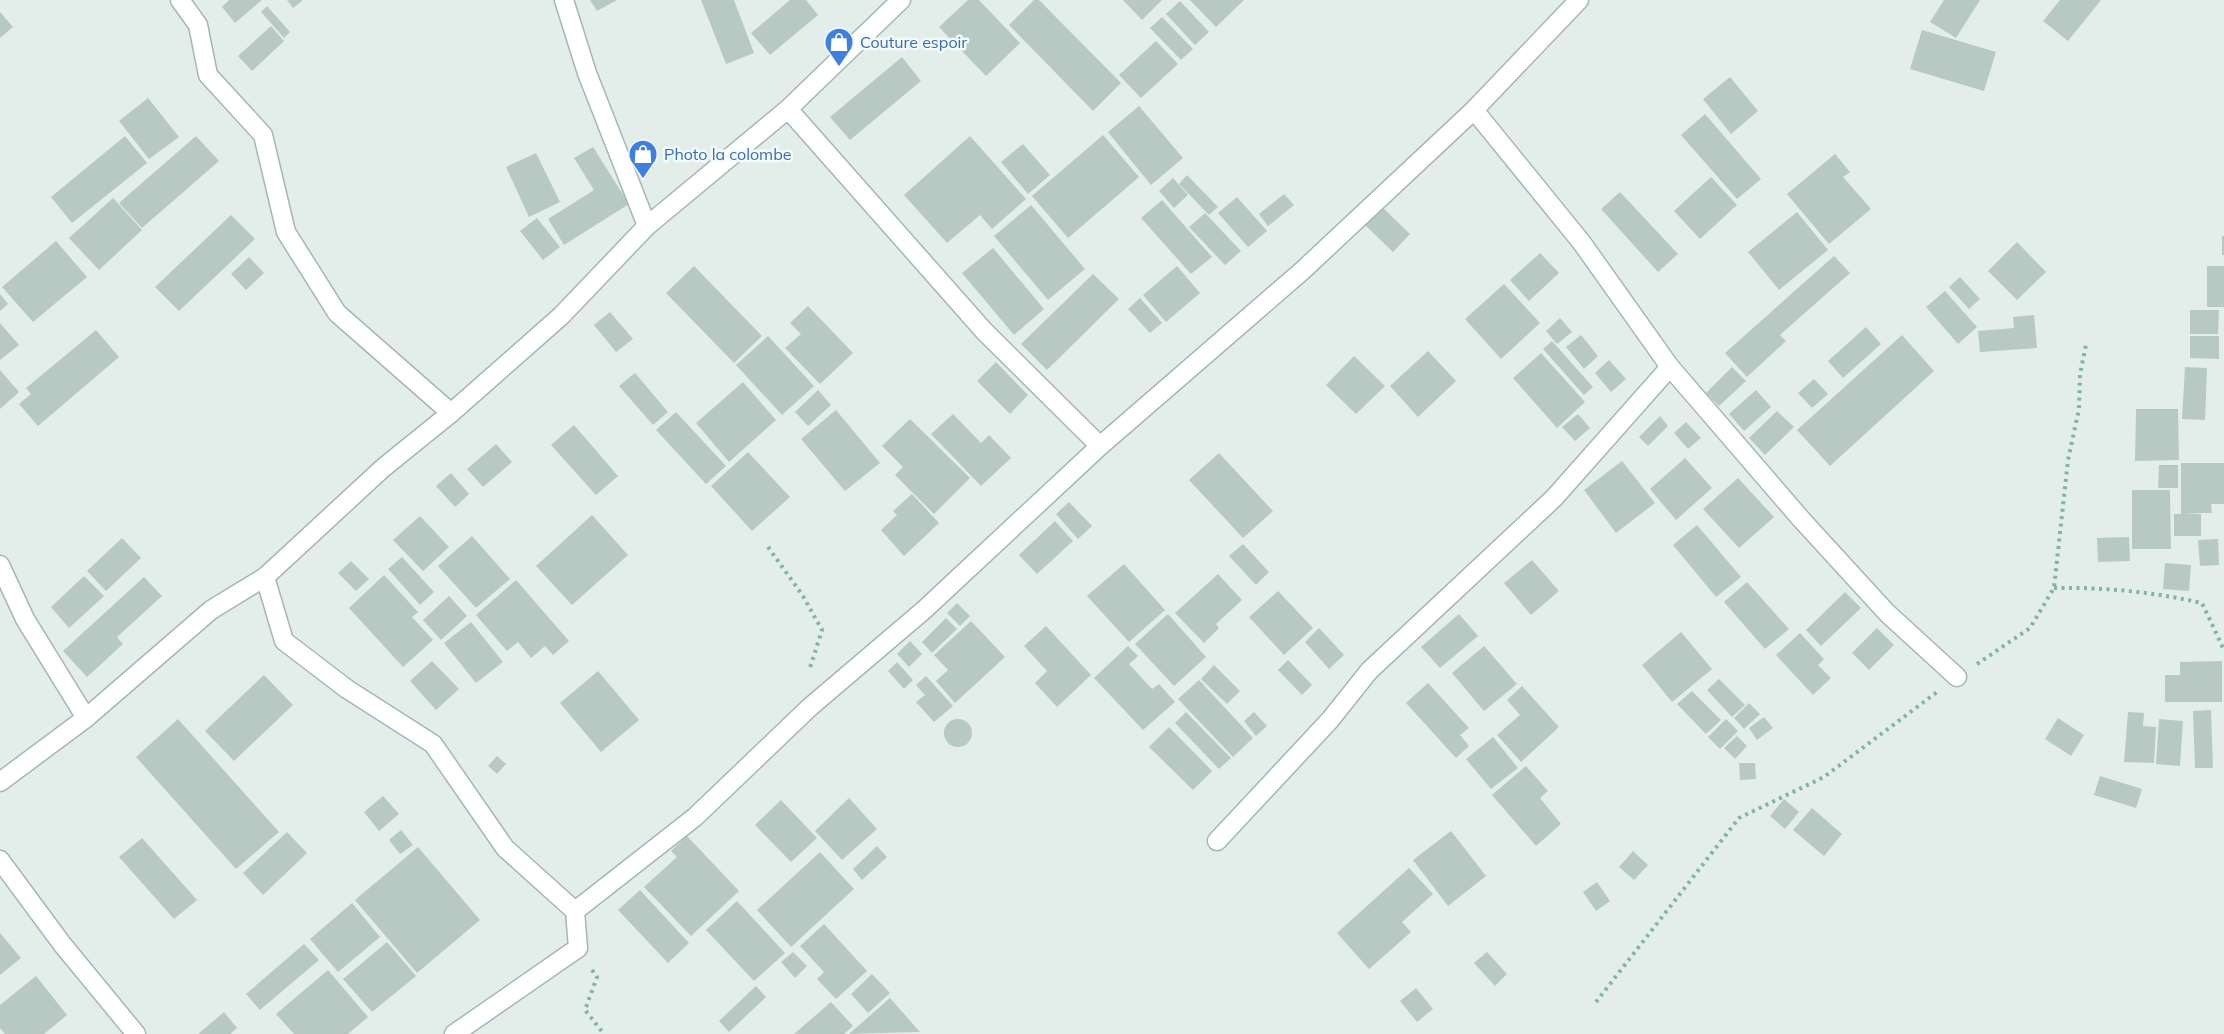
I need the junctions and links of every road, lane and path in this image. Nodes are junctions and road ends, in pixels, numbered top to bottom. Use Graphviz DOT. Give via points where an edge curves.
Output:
graph roads {
  1 [pos="180,0"];
  2 [pos="564,0"];
  3 [pos="901,0"];
  4 [pos="1579,0"];
  5 [pos="788,109"];
  6 [pos="1474,110"];
  7 [pos="647,226"];
  8 [pos="2086,345"];
  9 [pos="1670,367"];
  10 [pos="451,413"];
  11 [pos="1100,446"];
  12 [pos="768,547"];
  13 [pos="0,565"];
  14 [pos="265,578"];
  15 [pos="2054,588"];
  16 [pos="2224,650"];
  17 [pos="1956,677"];
  18 [pos="810,707"];
  19 [pos="86,718"];
  20 [pos="0,782"];
  21 [pos="1217,841"];
  22 [pos="0,860"];
  23 [pos="575,911"];
  24 [pos="578,948"];
  25 [pos="1596,1002"];
  26 [pos="136,1034"];
  27 [pos="454,1034"];
  28 [pos="604,1034"];
  1 -- 10 [label="street" via="198,25 208,75 262,135 286,232 337,313"];
  2 -- 7 [label="street" via="587,73"];
  3 -- 5 [label="street"];
  4 -- 6 [label="street"];
  5 -- 7 [label="street"];
  5 -- 11 [label="street" via="984,331"];
  6 -- 9 [label="street" via="1582,243"];
  6 -- 11 [label="street" via="1302,271"];
  7 -- 10 [label="street" via="561,316"];
  8 -- 15 [label="path"];
  9 -- 17 [label="street" via="1887,613"];
  9 -- 21 [label="street" via="1554,498 1369,671 1330,720"];
  10 -- 14 [label="street" via="383,468"];
  11 -- 18 [label="street" via="924,610"];
  12 -- 18 [label="path" via="822,630 809,670 806,694"];
  13 -- 19 [label="street" via="25,619"];
  14 -- 19 [label="street" via="211,610"];
  14 -- 23 [label="street" via="284,641 347,690 433,744 505,848"];
  15 -- 16 [label="path" via="2092,587 2202,603"];
  15 -- 17 [label="path" via="2030,628"];
  17 -- 25 [label="path" via="1824,777 1739,818"];
  18 -- 23 [label="street" via="695,817"];
  19 -- 20 [label="street"];
  22 -- 26 [label="street"];
  23 -- 24 [label="street"];
  24 -- 27 [label="street"];
  24 -- 28 [label="path" via="597,977 585,1010"];
}
